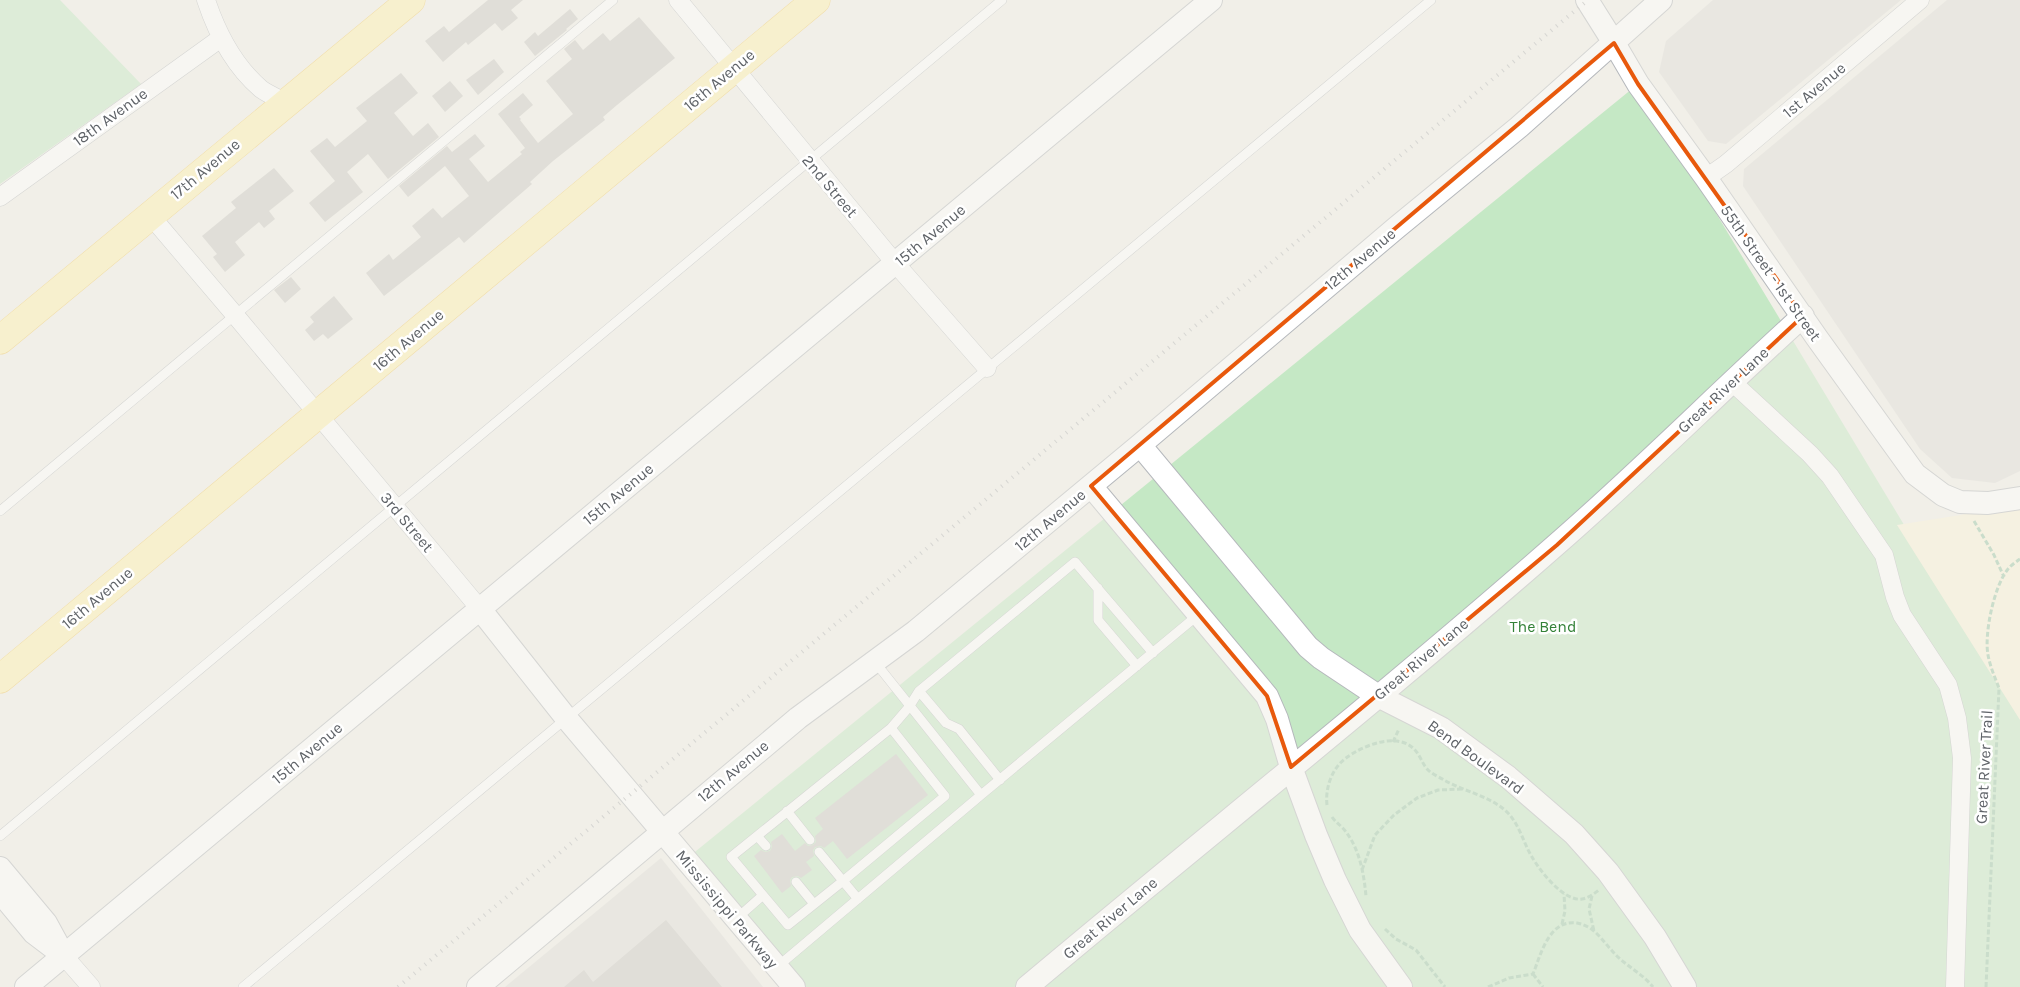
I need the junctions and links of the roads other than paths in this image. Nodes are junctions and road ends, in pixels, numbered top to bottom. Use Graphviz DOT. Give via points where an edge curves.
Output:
graph roads {
  1 [pos="206,0"];
  2 [pos="411,0"];
  3 [pos="613,0"];
  4 [pos="678,0"];
  5 [pos="816,0"];
  6 [pos="1002,0"];
  7 [pos="1211,0"];
  8 [pos="1431,0"];
  9 [pos="1586,0"];
  10 [pos="1661,0"];
  11 [pos="1920,0"];
  12 [pos="221,38"];
  13 [pos="1614,43"];
  14 [pos="734,68"];
  15 [pos="285,102"];
  16 [pos="810,161"];
  17 [pos="1706,178"];
  18 [pos="0,197"];
  19 [pos="150,215"];
  20 [pos="895,263"];
  21 [pos="235,315"];
  22 [pos="1803,316"];
  23 [pos="0,340"];
  24 [pos="987,368"];
  25 [pos="1731,381"];
  26 [pos="318,415"];
  27 [pos="1140,445"];
  28 [pos="1091,486"];
  29 [pos="2020,498"];
  30 [pos="394,508"];
  31 [pos="0,511"];
  32 [pos="1098,588"];
  33 [pos="480,609"];
  34 [pos="1199,614"];
  35 [pos="1153,653"];
  36 [pos="875,662"];
  37 [pos="1137,666"];
  38 [pos="0,679"];
  39 [pos="920,691"];
  40 [pos="1378,696"];
  41 [pos="909,707"];
  42 [pos="567,719"];
  43 [pos="891,728"];
  44 [pos="1291,768"];
  45 [pos="1000,780"];
  46 [pos="981,796"];
  47 [pos="787,811"];
  48 [pos="661,831"];
  49 [pos="0,836"];
  50 [pos="758,836"];
  51 [pos="810,840"];
  52 [pos="766,846"];
  53 [pos="819,852"];
  54 [pos="0,868"];
  55 [pos="843,881"];
  56 [pos="796,882"];
  57 [pos="0,892"];
  58 [pos="763,895"];
  59 [pos="858,899"];
  60 [pos="814,904"];
  61 [pos="736,919"];
  62 [pos="64,956"];
  63 [pos="777,967"];
  64 [pos="26,987"];
  65 [pos="91,987"];
  66 [pos="243,987"];
  67 [pos="478,987"];
  68 [pos="794,987"];
  69 [pos="1027,987"];
  70 [pos="1400,987"];
  71 [pos="1685,987"];
  72 [pos="1955,987"];
  1 -- 12 [label="street"];
  2 -- 15 [label="main road, 17th Avenue"];
  3 -- 21 [label="lane"];
  4 -- 14 [label="street, 2nd Street"];
  5 -- 14 [label="main road, 16th Avenue"];
  6 -- 16 [label="lane"];
  7 -- 20 [label="street, 15th Avenue"];
  8 -- 24 [label="lane"];
  9 -- 13 [label="street, 55th Street - 1st Street"];
  10 -- 13 [label="street, 12th Avenue"];
  11 -- 17 [label="street, 1st Avenue"];
  12 -- 15 [label="street" via="249,77 263,90"];
  12 -- 18 [label="street, 18th Avenue"];
  13 -- 17 [label="street, 55th Street - 1st Street" via="1638,84"];
  13 -- 27 [label="street, 12th Avenue" via="1519,127"];
  14 -- 16 [label="street, 2nd Street"];
  14 -- 26 [label="main road, 16th Avenue"];
  15 -- 19 [label="main road, 17th Avenue"];
  16 -- 20 [label="street, 2nd Street"];
  16 -- 30 [label="lane"];
  17 -- 22 [label="street, 55th Street - 1st Street"];
  19 -- 21 [label="street, 3rd Street"];
  19 -- 23 [label="main road, 17th Avenue"];
  20 -- 24 [label="street, 2nd Street"];
  20 -- 33 [label="street, 15th Avenue"];
  21 -- 26 [label="street, 3rd Street"];
  21 -- 31 [label="lane"];
  22 -- 25 [label="street, Great River Lane"];
  22 -- 29 [label="street, 55th Street - 1st Street" via="1915,474 1943,495 1960,502 1988,504"];
  24 -- 42 [label="lane"];
  25 -- 40 [label="street, Great River Lane" via="1557,545"];
  25 -- 72 [label="street" via="1830,476 1884,555 1902,615 1948,685 1957,718 1962,758"];
  26 -- 30 [label="street, 3rd Street"];
  26 -- 38 [label="main road, 16th Avenue"];
  27 -- 28 [label="street, 12th Avenue"];
  27 -- 40 [label="street, Bend Boulevard" via="1308,647"];
  28 -- 34 [label="street"];
  28 -- 36 [label="street, 12th Avenue"];
  30 -- 33 [label="street, 3rd Street"];
  30 -- 49 [label="lane"];
  32 -- 35 [label="lane"];
  32 -- 37 [label="lane" via="1098,620"];
  32 -- 39 [label="lane" via="1076,562"];
  33 -- 42 [label="street, 3rd Street"];
  33 -- 62 [label="street, 15th Avenue"];
  34 -- 35 [label="lane"];
  34 -- 44 [label="street" via="1267,696"];
  35 -- 37 [label="lane"];
  36 -- 41 [label="lane"];
  36 -- 48 [label="street, 12th Avenue" via="798,718"];
  37 -- 45 [label="lane"];
  39 -- 41 [label="lane"];
  39 -- 45 [label="lane" via="946,723 959,729"];
  40 -- 44 [label="street, Great River Lane"];
  40 -- 71 [label="street, Bend Boulevard" via="1441,728 1508,777 1574,834 1655,937"];
  41 -- 43 [label="lane"];
  41 -- 46 [label="lane"];
  42 -- 48 [label="street, 3rd Street"];
  42 -- 66 [label="lane"];
  43 -- 47 [label="lane"];
  43 -- 55 [label="lane" via="945,796"];
  44 -- 69 [label="street, Great River Lane"];
  44 -- 70 [label="street" via="1316,835 1360,930"];
  45 -- 46 [label="lane"];
  46 -- 59 [label="lane"];
  47 -- 50 [label="lane"];
  47 -- 51 [label="lane"];
  48 -- 61 [label="street, Mississippi Parkway"];
  48 -- 67 [label="street, 12th Avenue"];
  50 -- 52 [label="lane"];
  50 -- 58 [label="lane" via="731,857"];
  53 -- 55 [label="lane"];
  54 -- 62 [label="street" via="46,923"];
  55 -- 59 [label="lane"];
  55 -- 60 [label="lane"];
  56 -- 60 [label="lane"];
  57 -- 62 [label="street" via="34,933"];
  58 -- 60 [label="lane" via="788,925"];
  58 -- 61 [label="lane"];
  59 -- 63 [label="lane"];
  61 -- 63 [label="street, Mississippi Parkway"];
  62 -- 64 [label="street, 15th Avenue"];
  62 -- 65 [label="street"];
  63 -- 68 [label="street, Mississippi Parkway"];
}
